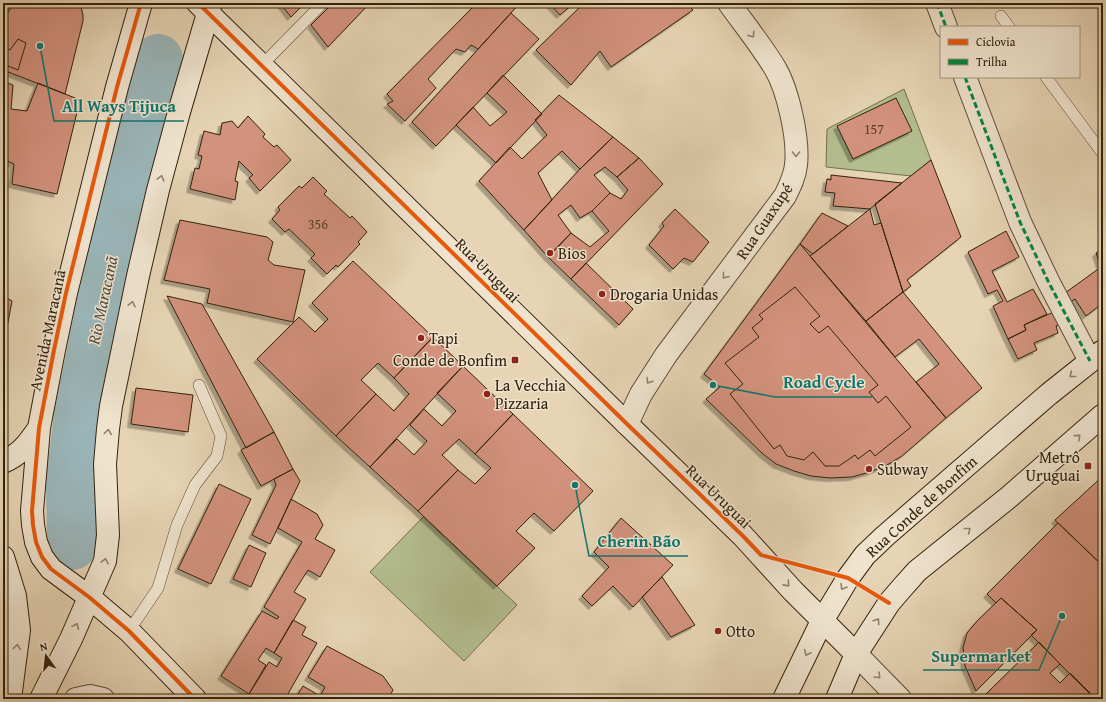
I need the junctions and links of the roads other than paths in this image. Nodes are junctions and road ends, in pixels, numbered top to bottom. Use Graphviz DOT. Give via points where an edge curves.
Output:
graph roads {
  1 [pos="141,3"];
  2 [pos="323,3"];
  3 [pos="729,3"];
  4 [pos="937,3"];
  5 [pos="206,6"];
  6 [pos="1001,16"];
  7 [pos="946,26"];
  8 [pos="1008,26"];
  9 [pos="262,65"];
  10 [pos="965,78"];
  11 [pos="1047,78"];
  12 [pos="1103,154"];
  13 [pos="1097,356"];
  14 [pos="199,385"];
  15 [pos="1103,415"];
  16 [pos="627,424"];
  17 [pos="39,428"];
  18 [pos="3,462"];
  19 [pos="3,557"];
  20 [pos="90,597"];
  21 [pos="822,621"];
  22 [pos="129,631"];
  23 [pos="856,654"];
  24 [pos="10,699"];
  25 [pos="41,699"];
  26 [pos="76,699"];
  27 [pos="103,699"];
  28 [pos="195,699"];
  29 [pos="784,699"];
  30 [pos="836,699"];
  31 [pos="900,699"];
  1 -- 17 [label="street, Avenida Maracanã" via="117,87 68,285"];
  2 -- 9 [label="lane"];
  3 -- 16 [label="street, Rua Guaxupé, one-way" via="776,69 785,92 794,126 796,146 796,165 792,182 785,196 666,354 641,394"];
  4 -- 7 [label="street"];
  5 -- 9 [label="street, Rua Uruguai"];
  20 -- 5 [label="street, one-way" via="105,561 108,535 105,464 111,406 158,190"];
  6 -- 8 [label="lane"];
  9 -- 16 [label="street, Rua Uruguai"];
  10 -- 13 [label="street" via="1020,222 1051,288"];
  11 -- 12 [label="lane"];
  13 -- 21 [label="street, Rua Conde de Bonfim, one-way" via="1049,394 865,555"];
  14 -- 22 [label="lane" via="221,436 217,456 195,485 177,525 158,588"];
  23 -- 15 [label="street, one-way" via="889,603 917,571 1009,497"];
  16 -- 21 [label="street, Rua Uruguai, one-way" via="743,536"];
  17 -- 18 [label="street" via="17,455"];
  17 -- 20 [label="street, Avenida Maracanã" via="32,511 36,542 42,557 51,569"];
  24 -- 19 [label="street, one-way" via="19,630 14,596"];
  20 -- 22 [label="street, Avenida Maracanã"];
  25 -- 20 [label="street, one-way"];
  21 -- 23 [label="street, Rua Uruguai"];
  21 -- 29 [label="street, Rua Conde de Bonfim, one-way"];
  22 -- 28 [label="street, Avenida Maracanã"];
  23 -- 30 [label="street"];
  23 -- 31 [label="street, Rua Uruguai, one-way"];
  26 -- 27 [label="street" via="90,696"];
}
